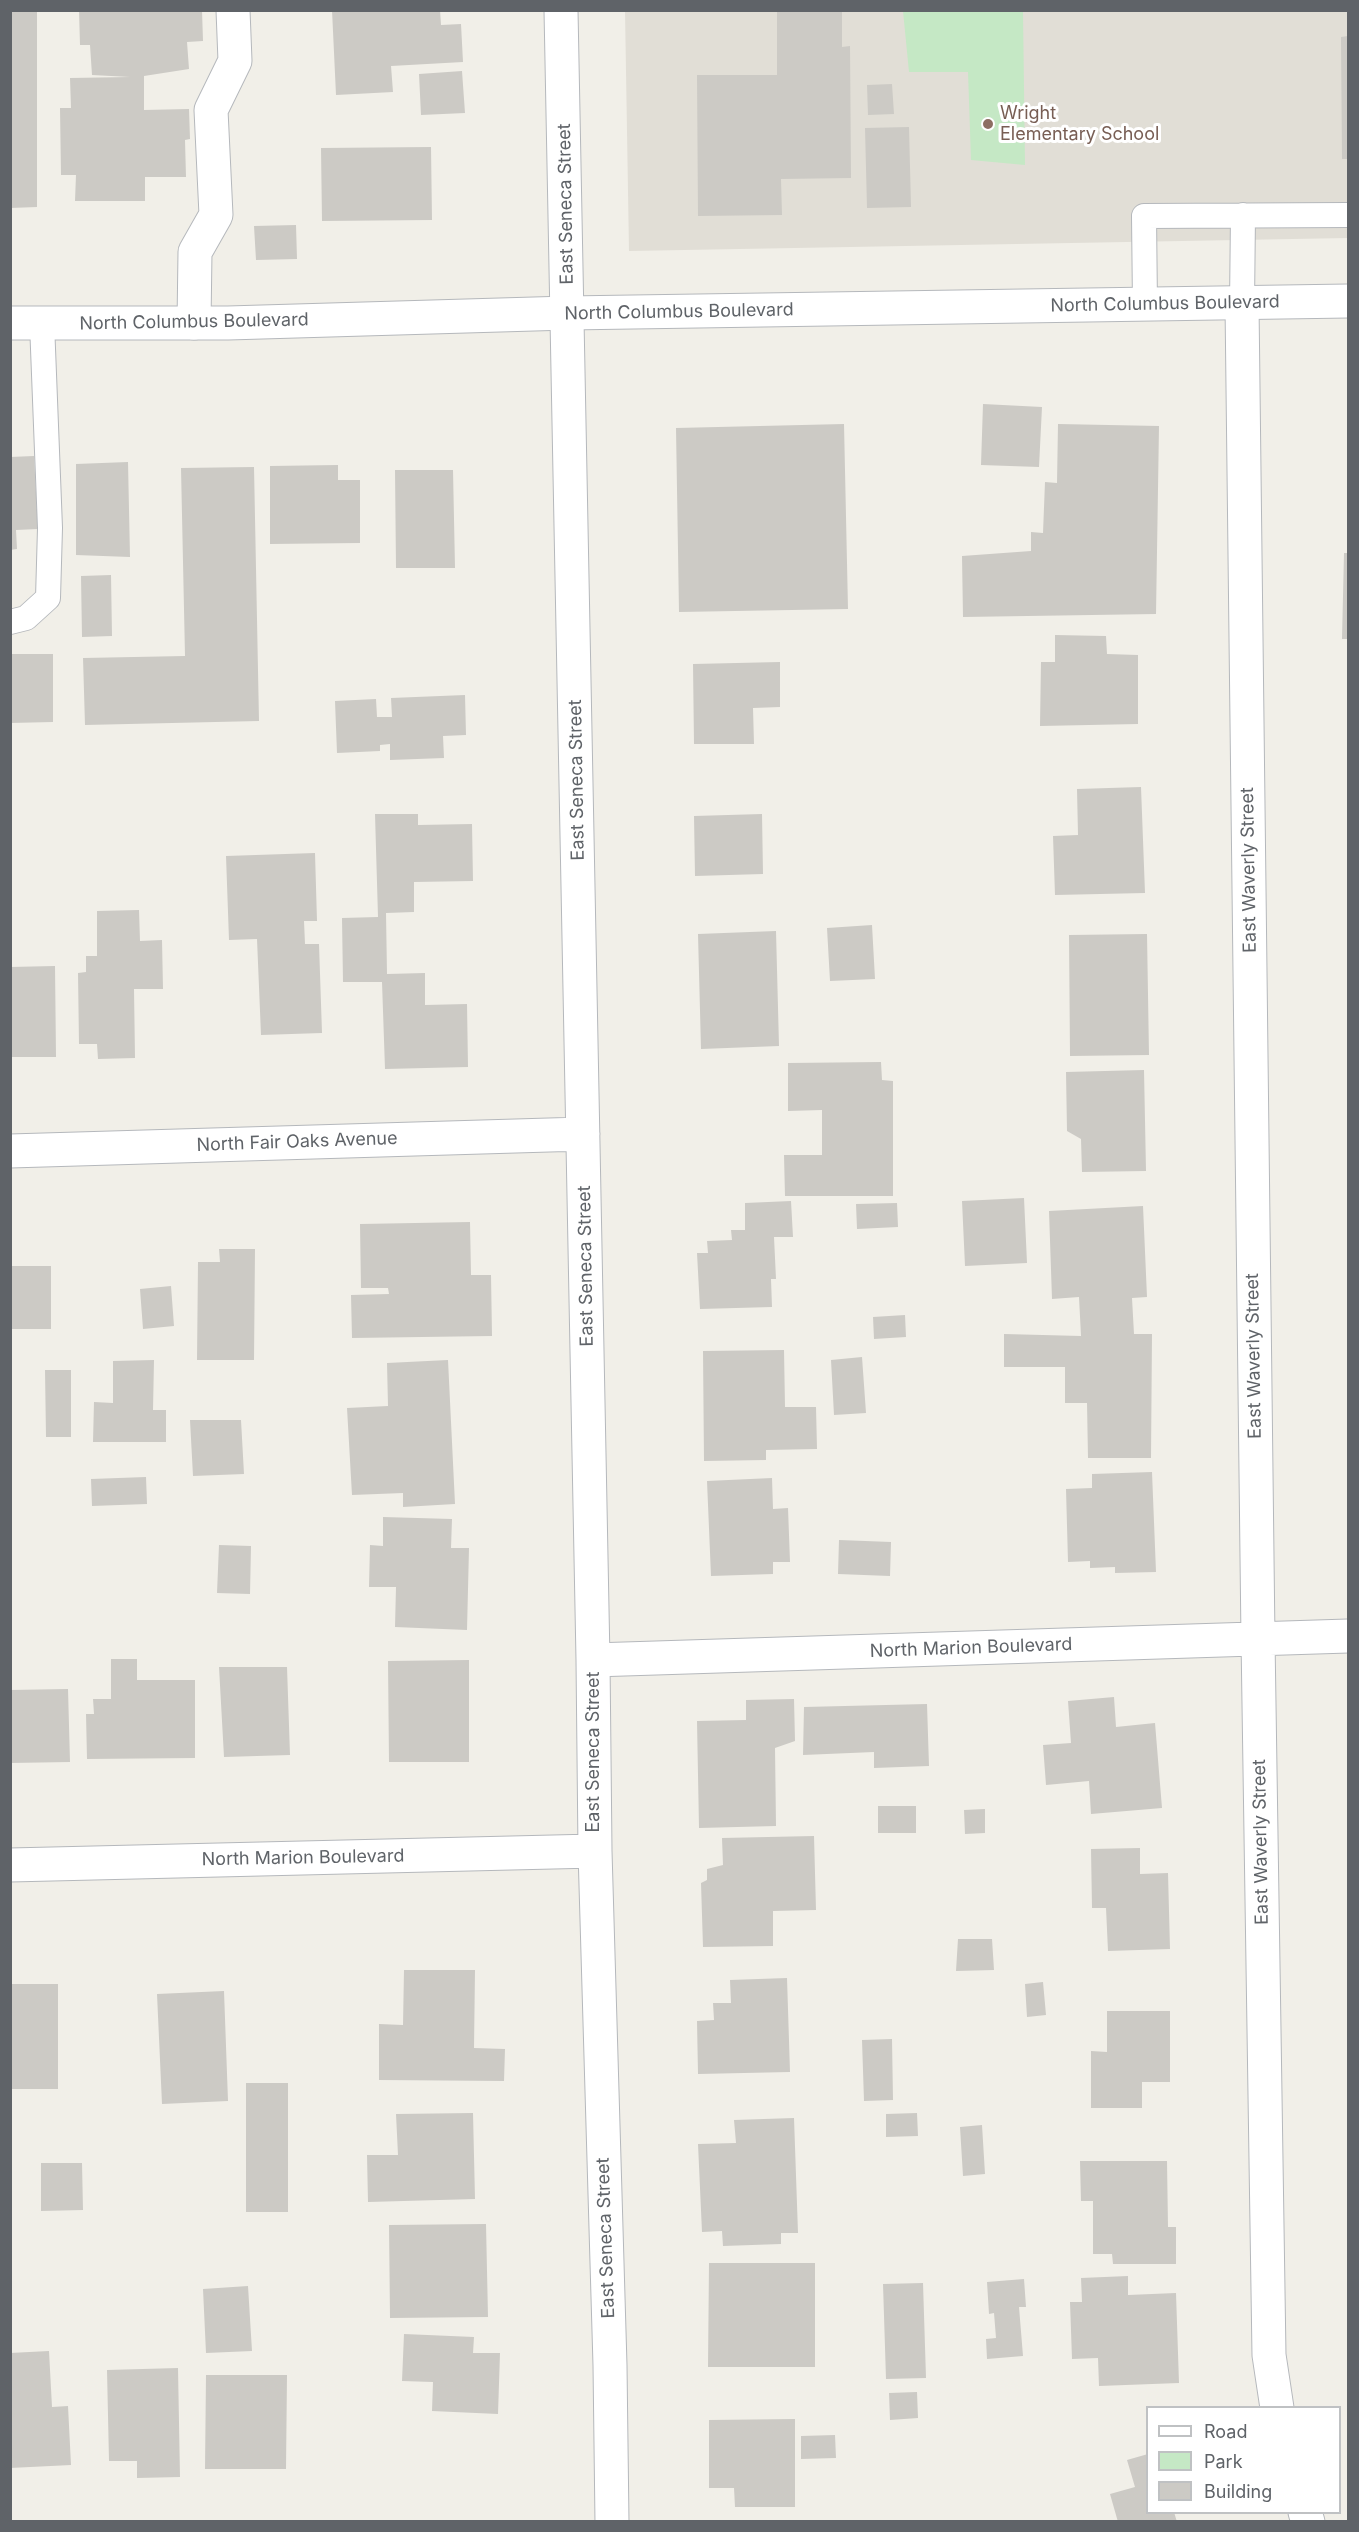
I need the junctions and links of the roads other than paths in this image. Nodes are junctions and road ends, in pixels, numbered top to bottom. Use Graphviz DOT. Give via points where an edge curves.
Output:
graph roads {
  1 [pos="233,10"];
  2 [pos="561,10"];
  3 [pos="1348,214"];
  4 [pos="1243,215"];
  5 [pos="1348,301"];
  6 [pos="1242,304"];
  7 [pos="1145,305"];
  8 [pos="568,313"];
  9 [pos="26,323"];
  10 [pos="194,323"];
  11 [pos="10,622"];
  12 [pos="584,1134"];
  13 [pos="10,1151"];
  14 [pos="1348,1636"];
  15 [pos="1258,1639"];
  16 [pos="593,1660"];
  17 [pos="595,1851"];
  18 [pos="10,1865"];
  19 [pos="1277,2406"];
  20 [pos="612,2522"];
  1 -- 10 [label="street" via="235,62 211,110 216,215 195,252"];
  2 -- 8 [label="street, East Seneca Street"];
  3 -- 4 [label="lane"];
  4 -- 6 [label="lane"];
  4 -- 7 [label="lane" via="1144,216"];
  5 -- 6 [label="street, North Columbus Boulevard"];
  6 -- 7 [label="street, North Columbus Boulevard"];
  6 -- 15 [label="street, East Waverly Street"];
  7 -- 8 [label="street, North Columbus Boulevard"];
  8 -- 10 [label="street, North Columbus Boulevard"];
  8 -- 12 [label="street, East Seneca Street"];
  9 -- 10 [label="street, North Columbus Boulevard"];
  9 -- 11 [label="lane" via="50,528 48,598 26,618"];
  12 -- 13 [label="street, North Fair Oaks Avenue"];
  12 -- 16 [label="street, East Seneca Street"];
  14 -- 15 [label="street, North Marion Boulevard"];
  15 -- 16 [label="street, North Marion Boulevard"];
  15 -- 19 [label="street, East Waverly Street" via="1269,2355"];
  16 -- 17 [label="street, East Seneca Street"];
  17 -- 18 [label="street, North Marion Boulevard"];
  17 -- 20 [label="street, East Seneca Street"];
}
